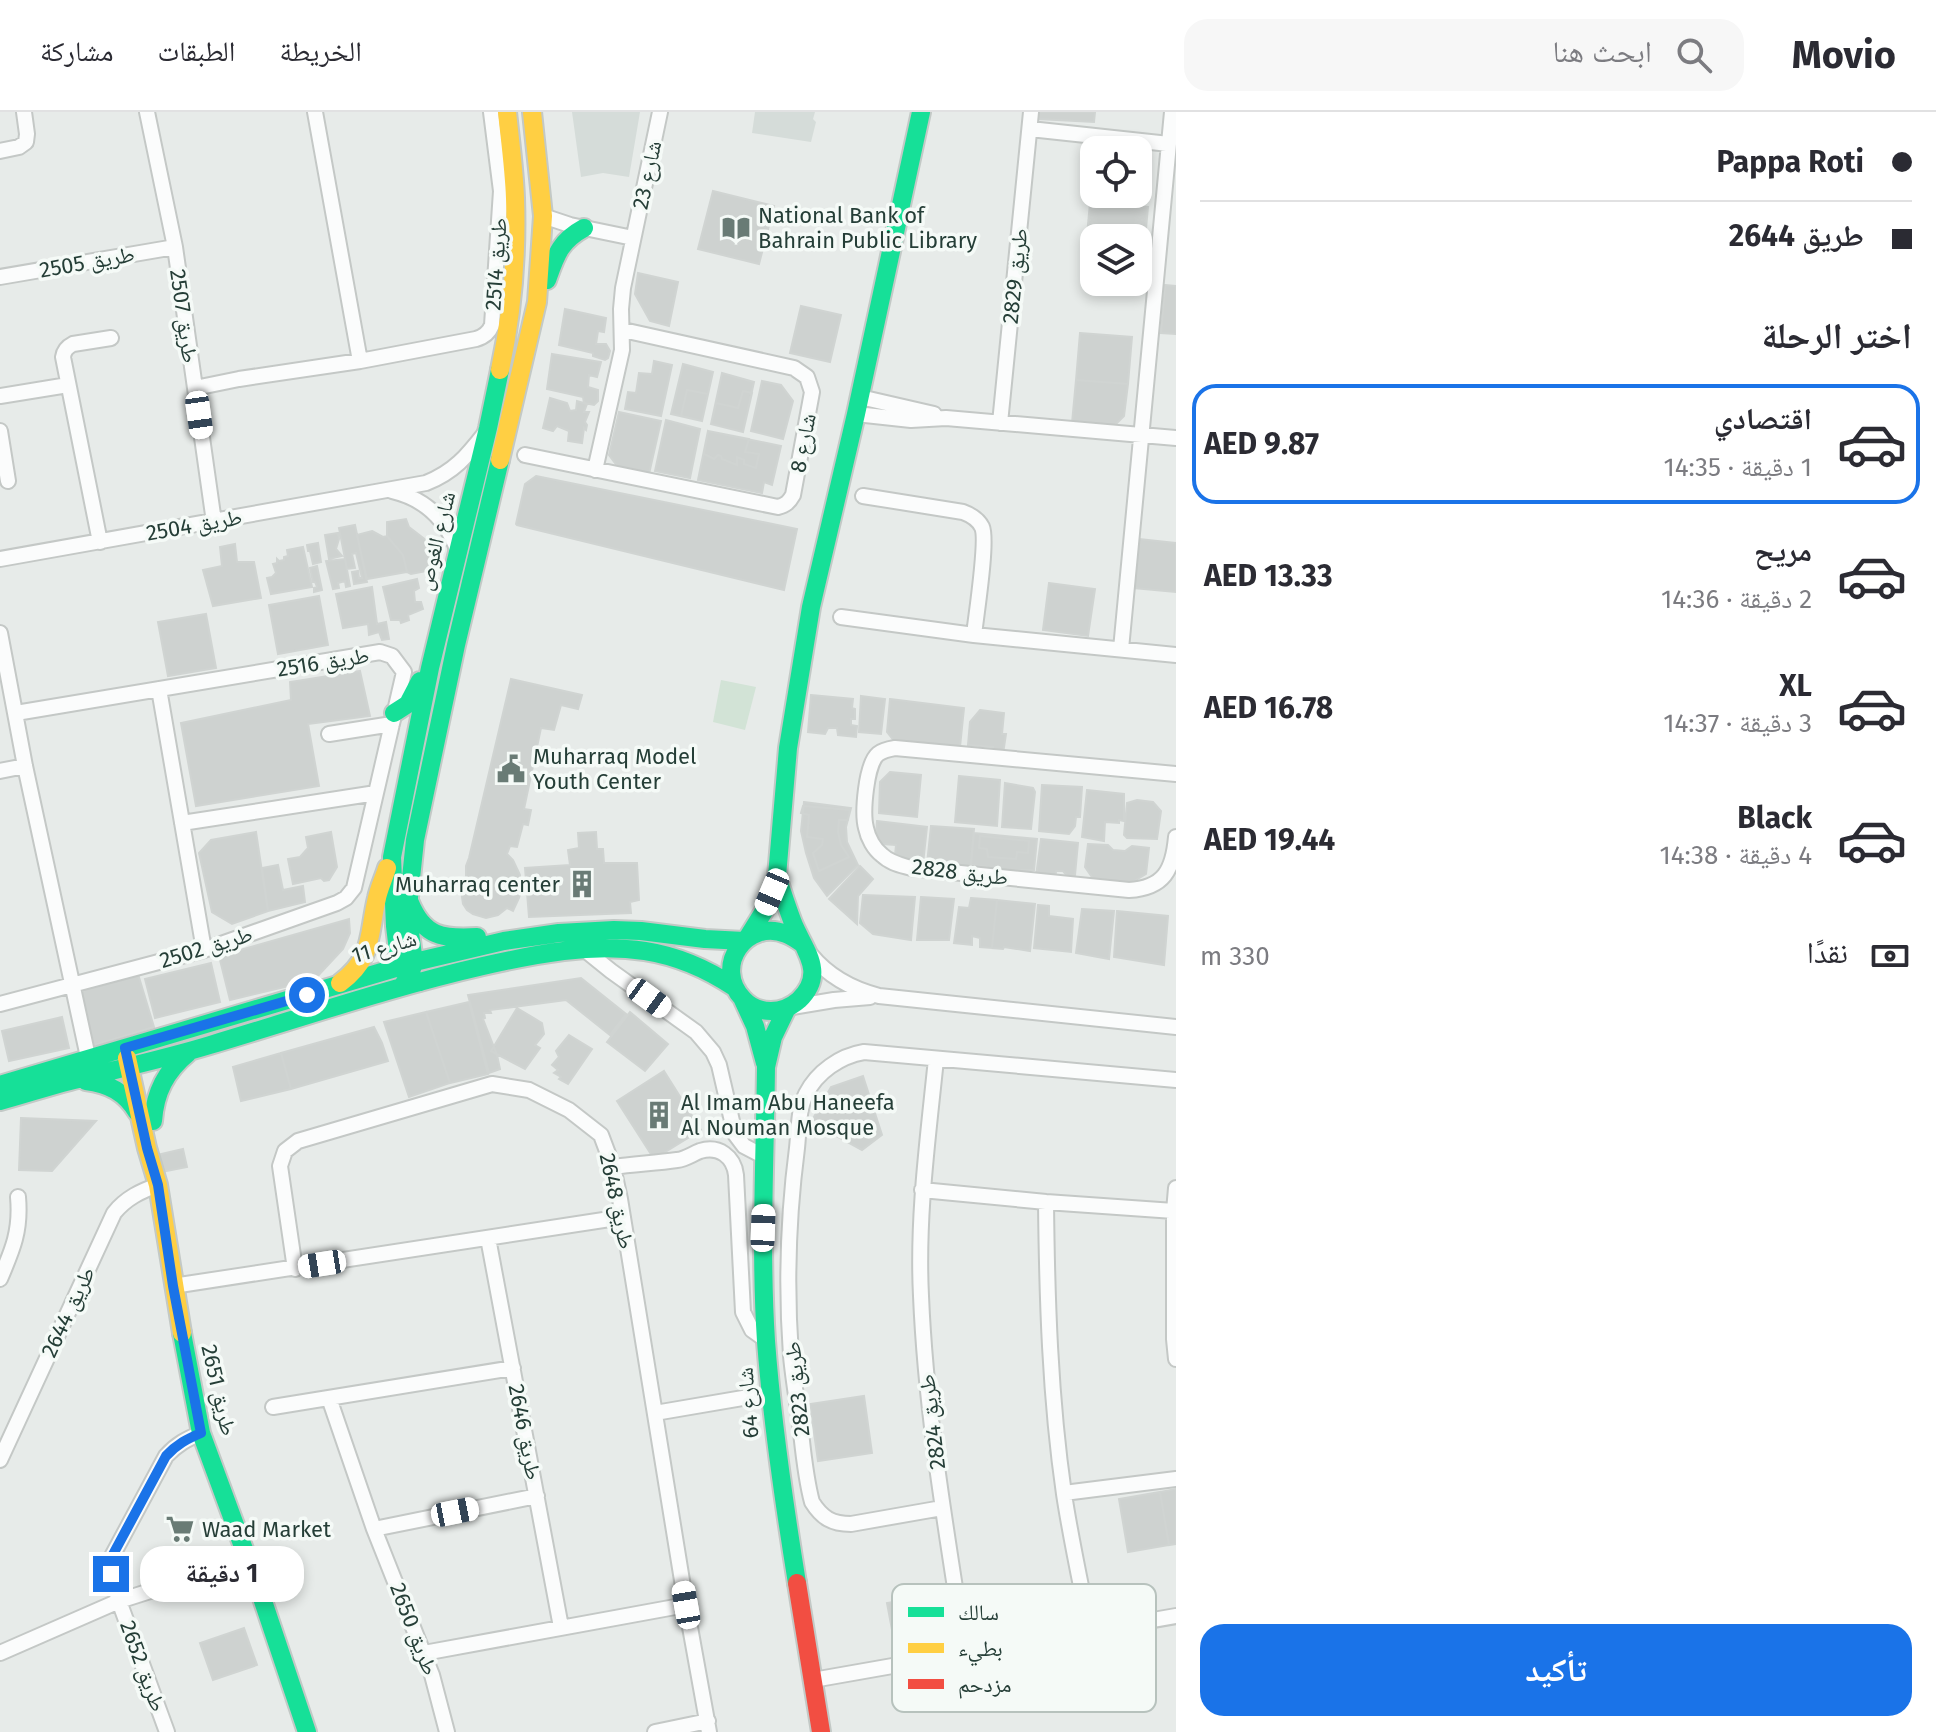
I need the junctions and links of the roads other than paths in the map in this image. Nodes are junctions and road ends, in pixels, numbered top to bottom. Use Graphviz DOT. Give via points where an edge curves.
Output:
graph roads {
  1 [pos="24,112"];
  2 [pos="147,112"];
  3 [pos="315,112"];
  4 [pos="491,112"];
  5 [pos="507,112"];
  6 [pos="516,112"];
  7 [pos="532,112"];
  8 [pos="660,112"];
  9 [pos="921,112"];
  10 [pos="1031,112"];
  11 [pos="1172,112"];
  12 [pos="1030,129"];
  13 [pos="1169,144"];
  14 [pos="0,151"];
  15 [pos="543,216"];
  16 [pos="584,228"];
  17 [pos="633,238"];
  18 [pos="175,247"];
  19 [pos="0,277"];
  20 [pos="537,302"];
  21 [pos="623,330"];
  22 [pos="111,338"];
  23 [pos="360,361"];
  24 [pos="68,385"];
  25 [pos="195,388"];
  26 [pos="0,396"];
  27 [pos="858,406"];
  28 [pos="1000,423"];
  29 [pos="488,428"];
  30 [pos="0,435"];
  31 [pos="1142,435"];
  32 [pos="1176,438"];
  33 [pos="525,455"];
  34 [pos="595,470"];
  35 [pos="8,481"];
  36 [pos="388,491"];
  37 [pos="863,496"];
  38 [pos="214,522"];
  39 [pos="100,542"];
  40 [pos="458,552"];
  41 [pos="0,559"];
  42 [pos="841,617"];
  43 [pos="0,633"];
  44 [pos="974,635"];
  45 [pos="1121,649"];
  46 [pos="1176,655"];
  47 [pos="430,668"];
  48 [pos="159,689"];
  49 [pos="16,713"];
  50 [pos="393,719"];
  51 [pos="329,734"];
  52 [pos="25,766"];
  53 [pos="0,771"];
  54 [pos="1176,774"];
  55 [pos="376,793"];
  56 [pos="182,823"];
  57 [pos="1176,837"];
  58 [pos="392,857"];
  59 [pos="777,876"];
  60 [pos="409,897"];
  61 [pos="337,903"];
  62 [pos="512,939"];
  63 [pos="746,939"];
  64 [pos="803,945"];
  65 [pos="204,950"];
  66 [pos="585,950"];
  67 [pos="409,975"];
  68 [pos="73,984"];
  69 [pos="335,987"];
  70 [pos="738,994"];
  71 [pos="879,996"];
  72 [pos="0,1004"];
  73 [pos="788,1008"];
  74 [pos="1176,1027"];
  75 [pos="132,1046"];
  76 [pos="191,1051"];
  77 [pos="88,1057"];
  78 [pos="936,1059"];
  79 [pos="136,1066"];
  80 [pos="766,1067"];
  81 [pos="1176,1080"];
  82 [pos="70,1081"];
  83 [pos="0,1085"];
  84 [pos="0,1101"];
  85 [pos="147,1119"];
  86 [pos="765,1157"];
  87 [pos="613,1167"];
  88 [pos="158,1185"];
  89 [pos="1176,1188"];
  90 [pos="922,1190"];
  91 [pos="18,1197"];
  92 [pos="1046,1202"];
  93 [pos="1174,1211"];
  94 [pos="623,1217"];
  95 [pos="488,1238"];
  96 [pos="295,1269"];
  97 [pos="0,1279"];
  98 [pos="173,1286"];
  99 [pos="766,1340"];
  100 [pos="1176,1359"];
  101 [pos="513,1368"];
  102 [pos="772,1393"];
  103 [pos="329,1398"];
  104 [pos="273,1407"];
  105 [pos="655,1413"];
  106 [pos="201,1433"];
  107 [pos="0,1460"];
  108 [pos="1176,1479"];
  109 [pos="1064,1493"];
  110 [pos="537,1496"];
  111 [pos="942,1508"];
  112 [pos="374,1529"];
  113 [pos="247,1560"];
  114 [pos="954,1584"];
  115 [pos="1081,1584"];
  116 [pos="119,1601"];
  117 [pos="686,1605"];
  118 [pos="1176,1616"];
  119 [pos="1156,1619"];
  120 [pos="561,1627"];
  121 [pos="0,1653"];
  122 [pos="424,1653"];
  123 [pos="892,1665"];
  124 [pos="813,1680"];
  125 [pos="709,1727"];
  126 [pos="165,1732"];
  127 [pos="307,1732"];
  128 [pos="447,1732"];
  129 [pos="655,1732"];
  130 [pos="821,1732"];
  1 -- 14 [label="street" via="26,142"];
  2 -- 18 [label="street, طريق 2507"];
  3 -- 23 [label="street"];
  4 -- 23 [label="street, طريق 2514" via="501,191 490,331 476,339"];
  5 -- 29 [label="street, شارع الغوص" via="515,196 512,299"];
  6 -- 15 [label="street" via="529,197"];
  7 -- 15 [label="street, شارع الغوص"];
  8 -- 17 [label="street, شارع 23"];
  9 -- 27 [label="street"];
  10 -- 12 [label="street, طريق 2829"];
  11 -- 13 [label="street"];
  12 -- 13 [label="street"];
  12 -- 28 [label="street, طريق 2829"];
  13 -- 31 [label="street"];
  15 -- 16 [label="street"];
  15 -- 20 [label="street, شارع الغوص"];
  16 -- 17 [label="street"];
  16 -- 20 [label="street" via="557,250"];
  17 -- 21 [label="street" via="621,298"];
  18 -- 19 [label="street, طريق 2505"];
  18 -- 25 [label="street, طريق 2507"];
  20 -- 60 [label="street, شارع الغوص" via="456,645 415,840"];
  21 -- 34 [label="street"];
  21 -- 34 [label="street, شارع 8" via="794,368 807,377 812,392 793,495 778,507"];
  22 -- 24 [label="street" via="68,346 63,357"];
  23 -- 25 [label="street, طريق 2514"];
  24 -- 26 [label="street"];
  24 -- 39 [label="street"];
  25 -- 38 [label="street, طريق 2507"];
  27 -- 28 [label="street" via="895,419"];
  27 -- 59 [label="street" via="798,679"];
  28 -- 31 [label="street"];
  29 -- 36 [label="street, طريق 2504" via="453,469 426,483"];
  29 -- 40 [label="street, شارع الغوص"];
  30 -- 35 [label="street"];
  31 -- 32 [label="street"];
  31 -- 45 [label="street"];
  33 -- 34 [label="street, شارع 8"];
  36 -- 38 [label="street, طريق 2504"];
  36 -- 40 [label="street" via="419,500 432,510"];
  37 -- 44 [label="street" via="963,512 977,520 984,534"];
  38 -- 39 [label="street, طريق 2504"];
  39 -- 41 [label="street, طريق 2504"];
  40 -- 47 [label="street, شارع الغوص"];
  42 -- 44 [label="street"];
  43 -- 49 [label="street"];
  44 -- 45 [label="street"];
  45 -- 46 [label="street"];
  47 -- 50 [label="street" via="409,705"];
  47 -- 58 [label="street, شارع الغوص"];
  48 -- 49 [label="street, طريق 2516"];
  48 -- 50 [label="street, طريق 2516" via="380,652 392,656 404,672"];
  48 -- 56 [label="street"];
  49 -- 52 [label="street"];
  50 -- 51 [label="street"];
  50 -- 55 [label="street, طريق 2516"];
  52 -- 53 [label="street"];
  52 -- 68 [label="street"];
  54 -- 57 [label="street, طريق 2828" via="886,749 869,770 865,813 872,843 895,864 1129,890 1154,885 1164,877"];
  55 -- 56 [label="street"];
  55 -- 61 [label="street, طريق 2516" via="354,888"];
  56 -- 65 [label="street"];
  58 -- 67 [label="street, شارع الغوص" via="395,926"];
  58 -- 69 [label="street" via="364,959"];
  59 -- 63 [label="street" via="766,908"];
  59 -- 64 [label="street"];
  60 -- 62 [label="street" via="419,922 441,938"];
  60 -- 67 [label="street, شارع الغوص"];
  61 -- 65 [label="street, طريق 2502"];
  62 -- 63 [label="street, شارع 11" via="613,930 712,941"];
  62 -- 67 [label="street, شارع 11"];
  63 -- 64 [label="street" via="776,930"];
  63 -- 70 [label="street" via="731,962"];
  64 -- 71 [label="street" via="837,979"];
  64 -- 73 [label="street" via="812,964 811,981 803,997"];
  65 -- 68 [label="street, طريق 2502"];
  66 -- 67 [label="street, شارع 11"];
  66 -- 70 [label="street, شارع 11" via="643,951 676,958 706,969"];
  66 -- 86 [label="street" via="705,1040 719,1065 735,1134 744,1146"];
  67 -- 69 [label="street, شارع 11"];
  67 -- 76 [label="street, شارع 11"];
  68 -- 72 [label="street, طريق 2502"];
  68 -- 77 [label="street"];
  69 -- 75 [label="street, شارع 11"];
  70 -- 73 [label="street" via="751,1006 769,1011"];
  70 -- 80 [label="street, شارع 64" via="755,1026"];
  71 -- 73 [label="street"];
  71 -- 74 [label="street"];
  73 -- 80 [label="street, شارع 64"];
  75 -- 77 [label="street, شارع 11"];
  75 -- 79 [label="street, طريق 2651"];
  76 -- 79 [label="street, شارع 11"];
  76 -- 85 [label="street" via="162,1081"];
  77 -- 83 [label="street, شارع 11"];
  78 -- 81 [label="street, طريق 2823"];
  78 -- 90 [label="street, طريق 2824"];
  78 -- 111 [label="street, طريق 2823" via="888,1054 861,1059 831,1074 814,1096 798,1136 789,1231 791,1357 812,1502 839,1524"];
  79 -- 82 [label="street, شارع 11"];
  79 -- 85 [label="street, طريق 2651"];
  80 -- 86 [label="street, شارع 64"];
  82 -- 84 [label="street, شارع 11"];
  82 -- 85 [label="street" via="104,1083 120,1090"];
  85 -- 88 [label="street, طريق 2651" via="147,1148"];
  86 -- 99 [label="street, شارع 64"];
  87 -- 94 [label="street, طريق 2648"];
  87 -- 96 [label="street, طريق 2648" via="601,1135 569,1110 529,1090 492,1084 298,1141 285,1151 280,1166"];
  87 -- 99 [label="street" via="676,1160 711,1149 729,1157 736,1168 743,1312 752,1330"];
  88 -- 98 [label="street, طريق 2651"];
  88 -- 107 [label="street, طريق 2644" via="122,1203 114,1213"];
  89 -- 93 [label="street"];
  90 -- 92 [label="street"];
  90 -- 111 [label="street, طريق 2824" via="923,1340"];
  91 -- 97 [label="street" via="18,1230"];
  92 -- 93 [label="street"];
  92 -- 109 [label="street" via="1053,1395"];
  93 -- 100 [label="street"];
  94 -- 95 [label="street"];
  94 -- 105 [label="street, طريق 2648"];
  95 -- 96 [label="street"];
  95 -- 101 [label="street, طريق 2646"];
  96 -- 98 [label="street"];
  98 -- 106 [label="street, طريق 2651"];
  99 -- 102 [label="street, شارع 64"];
  101 -- 103 [label="street"];
  101 -- 110 [label="street, طريق 2646"];
  102 -- 105 [label="street"];
  102 -- 124 [label="street, شارع 64"];
  103 -- 104 [label="street"];
  103 -- 112 [label="street, طريق 2650"];
  105 -- 117 [label="street, طريق 2648"];
  106 -- 113 [label="street, طريق 2651"];
  106 -- 116 [label="street" via="166,1456 110,1560"];
  108 -- 109 [label="street"];
  109 -- 115 [label="street"];
  110 -- 112 [label="street"];
  110 -- 120 [label="street, طريق 2646"];
  111 -- 114 [label="street, طريق 2824"];
  112 -- 122 [label="street, طريق 2650"];
  113 -- 116 [label="street"];
  113 -- 127 [label="street, طريق 2651"];
  116 -- 121 [label="street"];
  116 -- 126 [label="street, طريق 2652"];
  117 -- 120 [label="street"];
  117 -- 125 [label="street, طريق 2648"];
  118 -- 119 [label="street"];
  120 -- 122 [label="street"];
  122 -- 128 [label="street, طريق 2650"];
  123 -- 124 [label="street"];
  124 -- 130 [label="street, شارع 64"];
  125 -- 129 [label="street, طريق 2648"];
}
